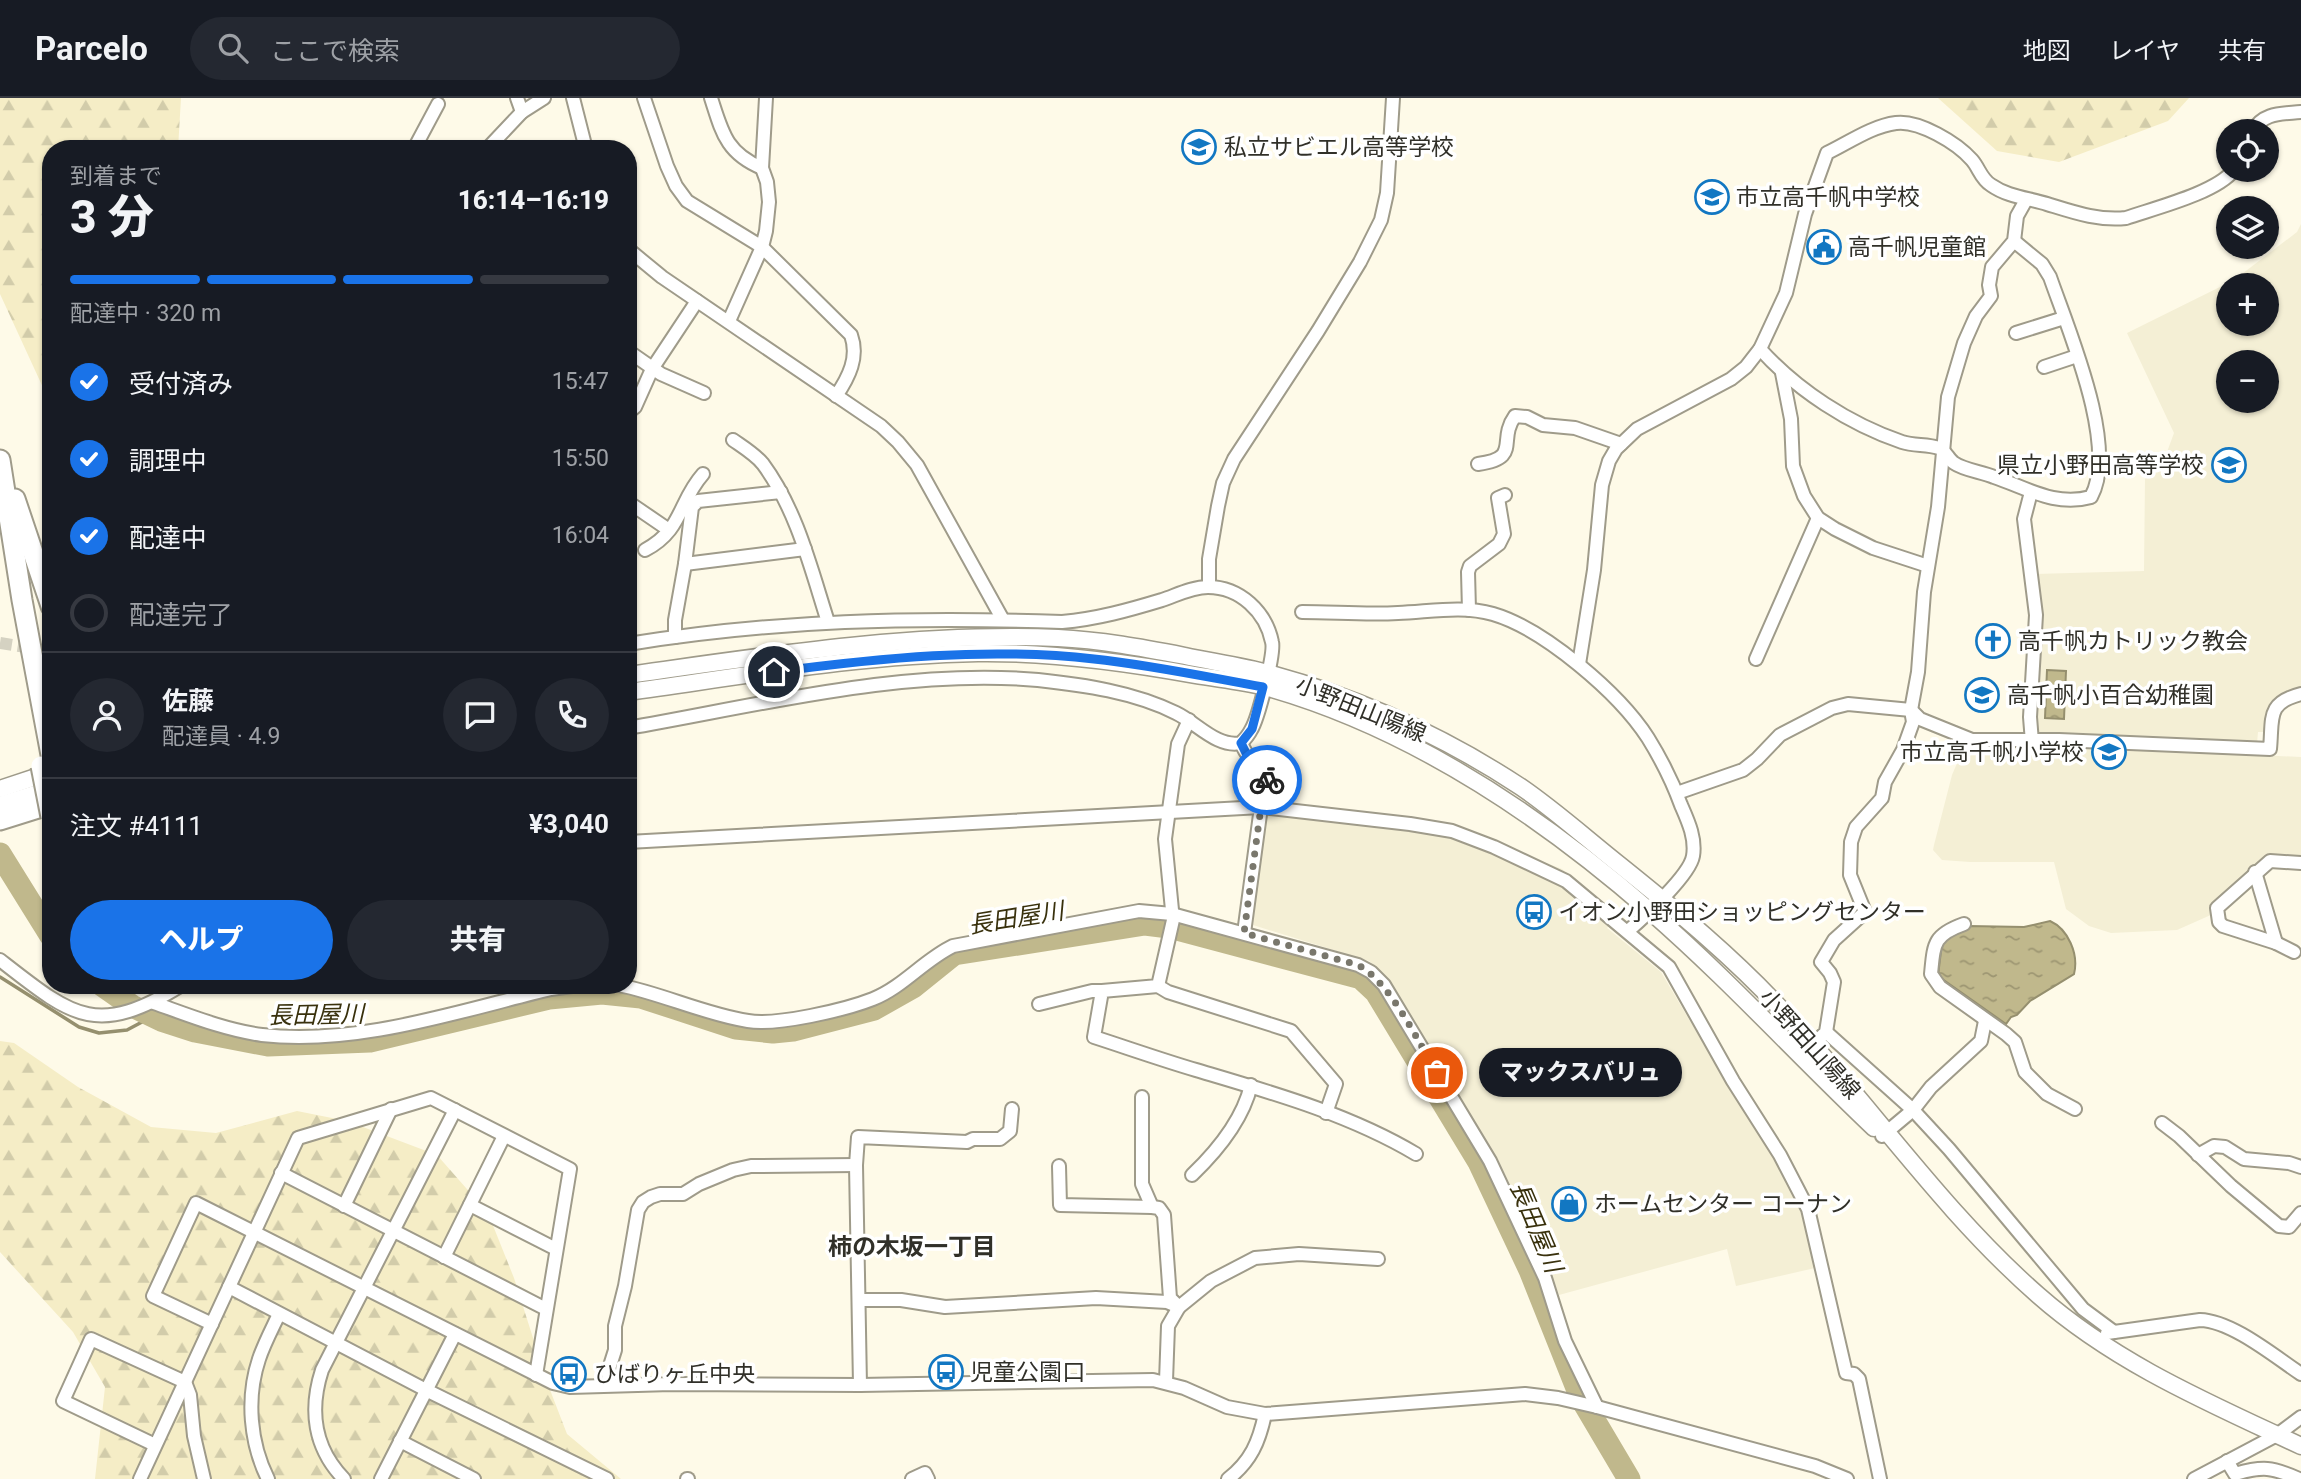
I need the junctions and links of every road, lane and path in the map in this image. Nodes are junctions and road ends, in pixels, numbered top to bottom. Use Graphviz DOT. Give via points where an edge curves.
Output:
graph roads {
  1 [pos="517,98"];
  2 [pos="544,98"];
  3 [pos="573,98"];
  4 [pos="644,98"];
  5 [pos="711,98"];
  6 [pos="766,98"];
  7 [pos="1392,98"];
  8 [pos="438,104"];
  9 [pos="522,112"];
  10 [pos="2301,112"];
  11 [pos="2263,119"];
  12 [pos="419,140"];
  13 [pos="496,140"];
  14 [pos="584,140"];
  15 [pos="762,168"];
  16 [pos="2223,182"];
  17 [pos="2026,200"];
  18 [pos="2014,240"];
  19 [pos="762,247"];
  20 [pos="637,257"];
  21 [pos="697,301"];
  22 [pos="2064,318"];
  23 [pos="729,321"];
  24 [pos="2016,333"];
  25 [pos="1760,349"];
  26 [pos="2077,356"];
  27 [pos="637,358"];
  28 [pos="2044,367"];
  29 [pos="652,369"];
  30 [pos="1782,373"];
  31 [pos="704,393"];
  32 [pos="836,396"];
  33 [pos="637,403"];
  34 [pos="733,440"];
  35 [pos="1621,444"];
  36 [pos="1942,449"];
  37 [pos="1478,464"];
  38 [pos="2,466"];
  39 [pos="703,474"];
  40 [pos="781,492"];
  41 [pos="2032,492"];
  42 [pos="1505,495"];
  43 [pos="637,508"];
  44 [pos="1818,518"];
  45 [pos="669,530"];
  46 [pos="805,549"];
  47 [pos="645,550"];
  48 [pos="0,551"];
  49 [pos="685,564"];
  50 [pos="1928,566"];
  51 [pos="42,579"];
  52 [pos="1209,587"];
  53 [pos="1469,610"];
  54 [pos="1302,612"];
  55 [pos="1003,620"];
  56 [pos="828,622"];
  57 [pos="675,637"];
  58 [pos="637,643"];
  59 [pos="1756,659"];
  60 [pos="1579,664"];
  61 [pos="637,674"];
  62 [pos="1266,680"];
  63 [pos="637,691"];
  64 [pos="2301,694"];
  65 [pos="1911,710"];
  66 [pos="1189,720"];
  67 [pos="637,727"];
  68 [pos="42,732"];
  69 [pos="42,740"];
  70 [pos="2032,742"];
  71 [pos="1241,743"];
  72 [pos="42,767"];
  73 [pos="0,789"];
  74 [pos="42,792"];
  75 [pos="1677,793"];
  76 [pos="0,806"];
  77 [pos="42,807"];
  78 [pos="1261,807"];
  79 [pos="1170,811"];
  80 [pos="0,820"];
  81 [pos="637,841"];
  82 [pos="2301,863"];
  83 [pos="2255,872"];
  84 [pos="1661,899"];
  85 [pos="1650,911"];
  86 [pos="1172,917"];
  87 [pos="1964,924"];
  88 [pos="1628,932"];
  89 [pos="1244,933"];
  90 [pos="2276,943"];
  91 [pos="2294,952"];
  92 [pos="0,960"];
  93 [pos="1158,986"];
  94 [pos="637,990"];
  95 [pos="1102,991"];
  96 [pos="42,992"];
  97 [pos="45,994"];
  98 [pos="168,994"];
  99 [pos="530,994"];
  100 [pos="154,1003"];
  101 [pos="1039,1004"];
  102 [pos="1984,1020"];
  103 [pos="1826,1031"];
  104 [pos="2006,1034"];
  105 [pos="1981,1041"];
  106 [pos="1813,1045"];
  107 [pos="1251,1084"];
  108 [pos="1142,1097"];
  109 [pos="391,1109"];
  110 [pos="1012,1109"];
  111 [pos="2075,1109"];
  112 [pos="455,1110"];
  113 [pos="1913,1110"];
  114 [pos="1326,1113"];
  115 [pos="2162,1123"];
  116 [pos="1885,1134"];
  117 [pos="504,1136"];
  118 [pos="1416,1154"];
  119 [pos="2198,1155"];
  120 [pos="856,1165"];
  121 [pos="1059,1166"];
  122 [pos="2301,1167"];
  123 [pos="281,1173"];
  124 [pos="1192,1175"];
  125 [pos="470,1205"];
  126 [pos="344,1206"];
  127 [pos="1152,1207"];
  128 [pos="2301,1213"];
  129 [pos="254,1231"];
  130 [pos="393,1231"];
  131 [pos="556,1249"];
  132 [pos="444,1257"];
  133 [pos="1378,1259"];
  134 [pos="229,1287"];
  135 [pos="365,1288"];
  136 [pos="859,1300"];
  137 [pos="1179,1307"];
  138 [pos="545,1309"];
  139 [pos="279,1314"];
  140 [pos="212,1324"];
  141 [pos="2114,1332"];
  142 [pos="455,1334"];
  143 [pos="2090,1335"];
  144 [pos="336,1343"];
  145 [pos="2301,1374"];
  146 [pos="536,1375"];
  147 [pos="1166,1381"];
  148 [pos="185,1382"];
  149 [pos="607,1385"];
  150 [pos="860,1385"];
  151 [pos="426,1390"];
  152 [pos="1597,1407"];
  153 [pos="1265,1414"];
  154 [pos="2301,1417"];
  155 [pos="2277,1435"];
  156 [pos="400,1441"];
  157 [pos="155,1444"];
  158 [pos="2301,1446"];
  159 [pos="2227,1461"];
  160 [pos="599,1477"];
  161 [pos="140,1479"];
  162 [pos="204,1479"];
  163 [pos="268,1479"];
  164 [pos="344,1479"];
  165 [pos="381,1479"];
  166 [pos="474,1479"];
  167 [pos="912,1479"];
  168 [pos="928,1479"];
  169 [pos="1228,1479"];
  170 [pos="1845,1479"];
  171 [pos="1880,1479"];
  172 [pos="2194,1479"];
  173 [pos="2299,1479"];
  1 -- 9 [label="street"];
  2 -- 9 [label="street"];
  3 -- 14 [label="street"];
  4 -- 19 [label="street" via="667,166 687,201"];
  5 -- 15 [label="street" via="733,151"];
  6 -- 15 [label="street"];
  7 -- 52 [label="street" via="1381,220 1318,331 1234,459 1218,506"];
  8 -- 12 [label="street"];
  9 -- 13 [label="street"];
  10 -- 11 [label="street"];
  15 -- 19 [label="street" via="769,202"];
  16 -- 17 [label="street" via="2126,218 2079,215"];
  17 -- 18 [label="street" via="2017,216"];
  17 -- 25 [label="street" via="1988,184 1964,152 1912,124 1878,129 1827,153 1804,214 1786,293"];
  18 -- 22 [label="street" via="2042,264"];
  18 -- 36 [label="street" via="1992,267 1991,296 1964,343 1948,397"];
  19 -- 23 [label="street"];
  19 -- 32 [label="street" via="852,335 856,348 853,362"];
  20 -- 21 [label="street"];
  21 -- 23 [label="street"];
  21 -- 29 [label="street"];
  22 -- 24 [label="street"];
  22 -- 26 [label="street"];
  23 -- 32 [label="street"];
  25 -- 30 [label="street"];
  25 -- 35 [label="street" via="1731,379 1637,429"];
  26 -- 28 [label="street"];
  26 -- 41 [label="street" via="2095,422 2095,489 2091,497 2081,500 2044,498"];
  27 -- 29 [label="street"];
  29 -- 31 [label="street"];
  29 -- 33 [label="street"];
  30 -- 36 [label="street" via="1864,425 1903,442"];
  30 -- 44 [label="street" via="1791,419 1793,466"];
  32 -- 55 [label="street" via="881,426 917,465"];
  34 -- 40 [label="street" via="762,462"];
  35 -- 37 [label="street" via="1575,428 1515,416 1502,458"];
  35 -- 60 [label="street" via="1609,461 1602,485"];
  36 -- 41 [label="street" via="1954,463"];
  36 -- 50 [label="street"];
  38 -- 51 [label="highway"];
  38 -- 68 [label="highway"];
  39 -- 45 [label="street"];
  40 -- 46 [label="street"];
  40 -- 49 [label="street" via="698,501 692,507"];
  41 -- 70 [label="street" via="2024,519 2036,623"];
  42 -- 53 [label="street" via="1498,498 1504,534 1468,572"];
  43 -- 45 [label="street"];
  44 -- 50 [label="street" via="1873,548"];
  44 -- 59 [label="street"];
  45 -- 47 [label="street"];
  46 -- 49 [label="street"];
  46 -- 56 [label="street"];
  48 -- 69 [label="highway"];
  49 -- 57 [label="street"];
  50 -- 65 [label="street"];
  52 -- 55 [label="street" via="1085,620"];
  52 -- 62 [label="street" via="1239,595 1260,614 1274,650"];
  53 -- 54 [label="street"];
  53 -- 60 [label="street" via="1508,619"];
  55 -- 56 [label="street"];
  56 -- 57 [label="street"];
  57 -- 58 [label="street"];
  60 -- 75 [label="street" via="1648,737"];
  61 -- 62 [label="main road, 小野田山陽線" via="913,640 1061,638 1139,647"];
  62 -- 63 [label="main road, 小野田山陽線" via="1094,659 978,653 825,665"];
  62 -- 71 [label="street" via="1252,729"];
  62 -- 84 [label="main road, 小野田山陽線" via="1341,696 1471,758 1522,788"];
  62 -- 85 [label="main road, 小野田山陽線" via="1445,765 1563,841"];
  64 -- 70 [label="street" via="2274,710 2270,749"];
  65 -- 70 [label="street" via="1920,719 1972,740"];
  65 -- 75 [label="street" via="1848,704 1832,708 1780,735 1742,770"];
  65 -- 103 [label="street" via="1913,722 1882,798 1856,827 1851,842 1850,874 1865,912 1834,940 1821,962 1833,982"];
  66 -- 67 [label="street" via="1106,690 1040,680 951,677 882,684"];
  66 -- 71 [label="street" via="1220,741"];
  66 -- 79 [label="street" via="1178,744"];
  71 -- 78 [label="street" via="1268,782"];
  72 -- 73 [label="main road"];
  74 -- 76 [label="main road"];
  75 -- 84 [label="street" via="1689,824 1693,855 1690,866"];
  77 -- 80 [label="highway"];
  78 -- 79 [label="street"];
  78 -- 88 [label="street" via="1452,831 1566,881"];
  78 -- 89 [label="street"];
  79 -- 81 [label="street"];
  79 -- 86 [label="street" via="1165,839"];
  82 -- 83 [label="street" via="2270,861"];
  83 -- 90 [label="street"];
  83 -- 90 [label="street" via="2217,908 2219,922"];
  84 -- 85 [label="street"];
  84 -- 106 [label="main road, 小野田山陽線" via="1735,962"];
  85 -- 88 [label="street"];
  85 -- 116 [label="main road, 小野田山陽線" via="1805,1064"];
  86 -- 89 [label="street"];
  86 -- 93 [label="street"];
  86 -- 94 [label="street" via="1139,911 953,946 874,999 783,1022 748,1021"];
  87 -- 102 [label="street" via="1939,936 1931,974 1940,987"];
  88 -- 171 [label="street" via="1669,967 1808,1209 1846,1373 1859,1379 1866,1402"];
  89 -- 152 [label="street" via="1358,965 1384,985 1490,1161 1545,1278 1565,1341"];
  90 -- 91 [label="street"];
  92 -- 96 [label="street"];
  93 -- 95 [label="street"];
  93 -- 114 [label="street" via="1292,1031 1336,1084"];
  95 -- 101 [label="street"];
  95 -- 107 [label="street" via="1094,1037"];
  97 -- 100 [label="street" via="77,1011 107,1016"];
  98 -- 100 [label="street"];
  99 -- 100 [label="street" via="372,1032 302,1037 260,1035"];
  102 -- 104 [label="street"];
  102 -- 105 [label="street"];
  103 -- 106 [label="street"];
  103 -- 113 [label="street"];
  104 -- 105 [label="street"];
  104 -- 111 [label="street" via="2015,1042 2025,1072 2047,1094"];
  105 -- 113 [label="street"];
  106 -- 116 [label="main road, 小野田山陽線"];
  107 -- 114 [label="street"];
  107 -- 124 [label="street" via="1248,1098 1215,1152"];
  108 -- 127 [label="street" via="1142,1184"];
  109 -- 112 [label="street" via="431,1098"];
  109 -- 123 [label="street" via="298,1138"];
  109 -- 126 [label="street"];
  110 -- 120 [label="street" via="1010,1131 1000,1139 858,1137"];
  112 -- 117 [label="street"];
  112 -- 130 [label="street"];
  113 -- 116 [label="street"];
  113 -- 141 [label="street" via="2083,1309"];
  114 -- 118 [label="street"];
  115 -- 119 [label="street"];
  116 -- 143 [label="main road, 小野田山陽線" via="1988,1248 2039,1297"];
  117 -- 125 [label="street"];
  117 -- 131 [label="street" via="570,1169"];
  119 -- 122 [label="street" via="2214,1146 2225,1147 2244,1159"];
  119 -- 128 [label="street" via="2279,1226 2288,1227"];
  120 -- 136 [label="street"];
  120 -- 149 [label="street" via="751,1167 719,1175 683,1194 660,1194 643,1202 615,1326"];
  121 -- 127 [label="street" via="1060,1205"];
  123 -- 126 [label="street"];
  123 -- 129 [label="street"];
  125 -- 131 [label="street"];
  125 -- 132 [label="street"];
  126 -- 130 [label="street"];
  127 -- 137 [label="street" via="1164,1215 1170,1298"];
  129 -- 134 [label="street"];
  129 -- 135 [label="street"];
  129 -- 140 [label="street" via="196,1203 153,1296"];
  130 -- 132 [label="street"];
  130 -- 135 [label="street"];
  131 -- 138 [label="street"];
  132 -- 138 [label="street"];
  133 -- 137 [label="street" via="1299,1254 1255,1258 1211,1281"];
  134 -- 139 [label="street"];
  134 -- 140 [label="street"];
  135 -- 142 [label="street"];
  135 -- 144 [label="street"];
  136 -- 137 [label="street" via="945,1307 1096,1298 1167,1302"];
  136 -- 150 [label="street"];
  137 -- 147 [label="street" via="1168,1326"];
  138 -- 146 [label="street"];
  139 -- 144 [label="street"];
  139 -- 163 [label="street" via="259,1359 251,1410 257,1450"];
  140 -- 148 [label="street"];
  141 -- 143 [label="street"];
  141 -- 145 [label="street" via="2212,1321"];
  142 -- 146 [label="street"];
  142 -- 151 [label="street"];
  143 -- 155 [label="main road, 小野田山陽線" via="2147,1372"];
  144 -- 151 [label="street"];
  144 -- 164 [label="street" via="316,1388 314,1417 321,1445"];
  146 -- 149 [label="street" via="570,1387"];
  147 -- 150 [label="street"];
  147 -- 153 [label="street" via="1227,1407"];
  148 -- 157 [label="street"];
  148 -- 157 [label="street" via="91,1339 62,1402"];
  148 -- 162 [label="street"];
  149 -- 150 [label="street"];
  151 -- 156 [label="street"];
  151 -- 160 [label="street"];
  152 -- 153 [label="street" via="1525,1394"];
  152 -- 170 [label="street" via="1805,1462"];
  153 -- 169 [label="street" via="1251,1456"];
  154 -- 155 [label="street"];
  155 -- 158 [label="main road, 小野田山陽線"];
  155 -- 159 [label="street"];
  156 -- 165 [label="street"];
  156 -- 166 [label="street"];
  157 -- 161 [label="street"];
  159 -- 172 [label="street"];
  159 -- 173 [label="street" via="2235,1474 2260,1467"];
  167 -- 168 [label="street" via="925,1473"];
}
